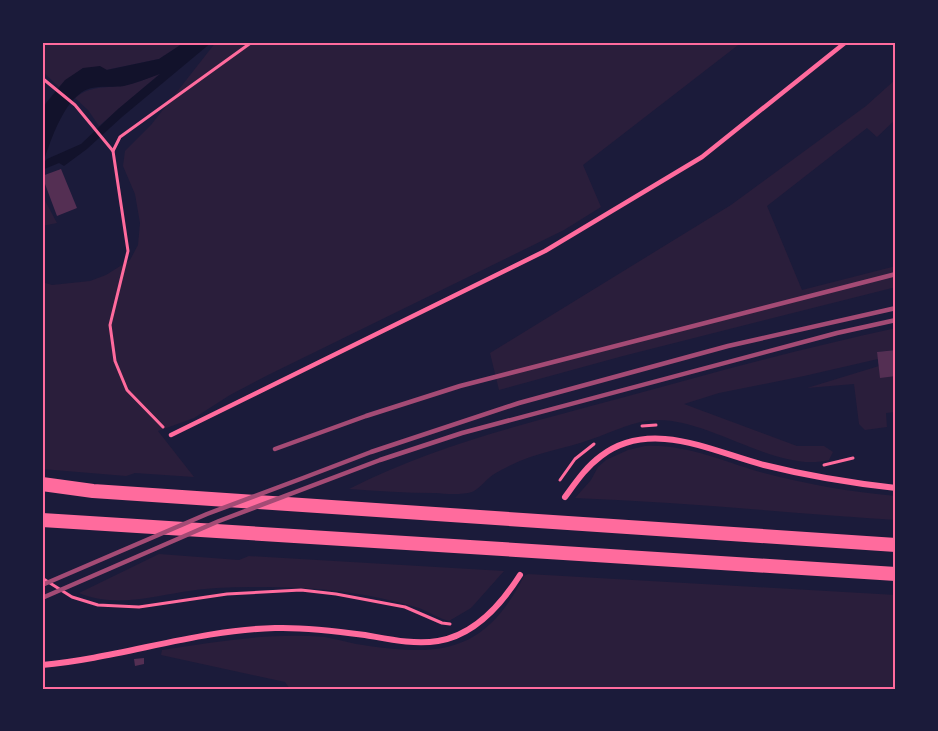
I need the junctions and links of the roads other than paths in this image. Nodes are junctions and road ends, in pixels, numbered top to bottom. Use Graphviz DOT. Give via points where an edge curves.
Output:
graph roads {
  1 [pos="846,42"];
  2 [pos="171,435"];
  3 [pos="42,484"];
  4 [pos="896,488"];
  5 [pos="565,497"];
  6 [pos="42,520"];
  7 [pos="896,536"];
  8 [pos="769,537"];
  9 [pos="896,545"];
  10 [pos="896,574"];
  11 [pos="520,575"];
  12 [pos="42,665"];
  1 -- 2 [label="lane" via="702,157 545,251"];
  3 -- 8 [label="highway" via="93,491"];
  4 -- 5 [label="street" via="797,474 661,438 643,439 602,455"];
  6 -- 10 [label="highway"];
  7 -- 8 [label="highway"];
  8 -- 9 [label="highway"];
  11 -- 12 [label="street" via="502,601 478,623 438,641 393,640 310,628 249,629"];
}
